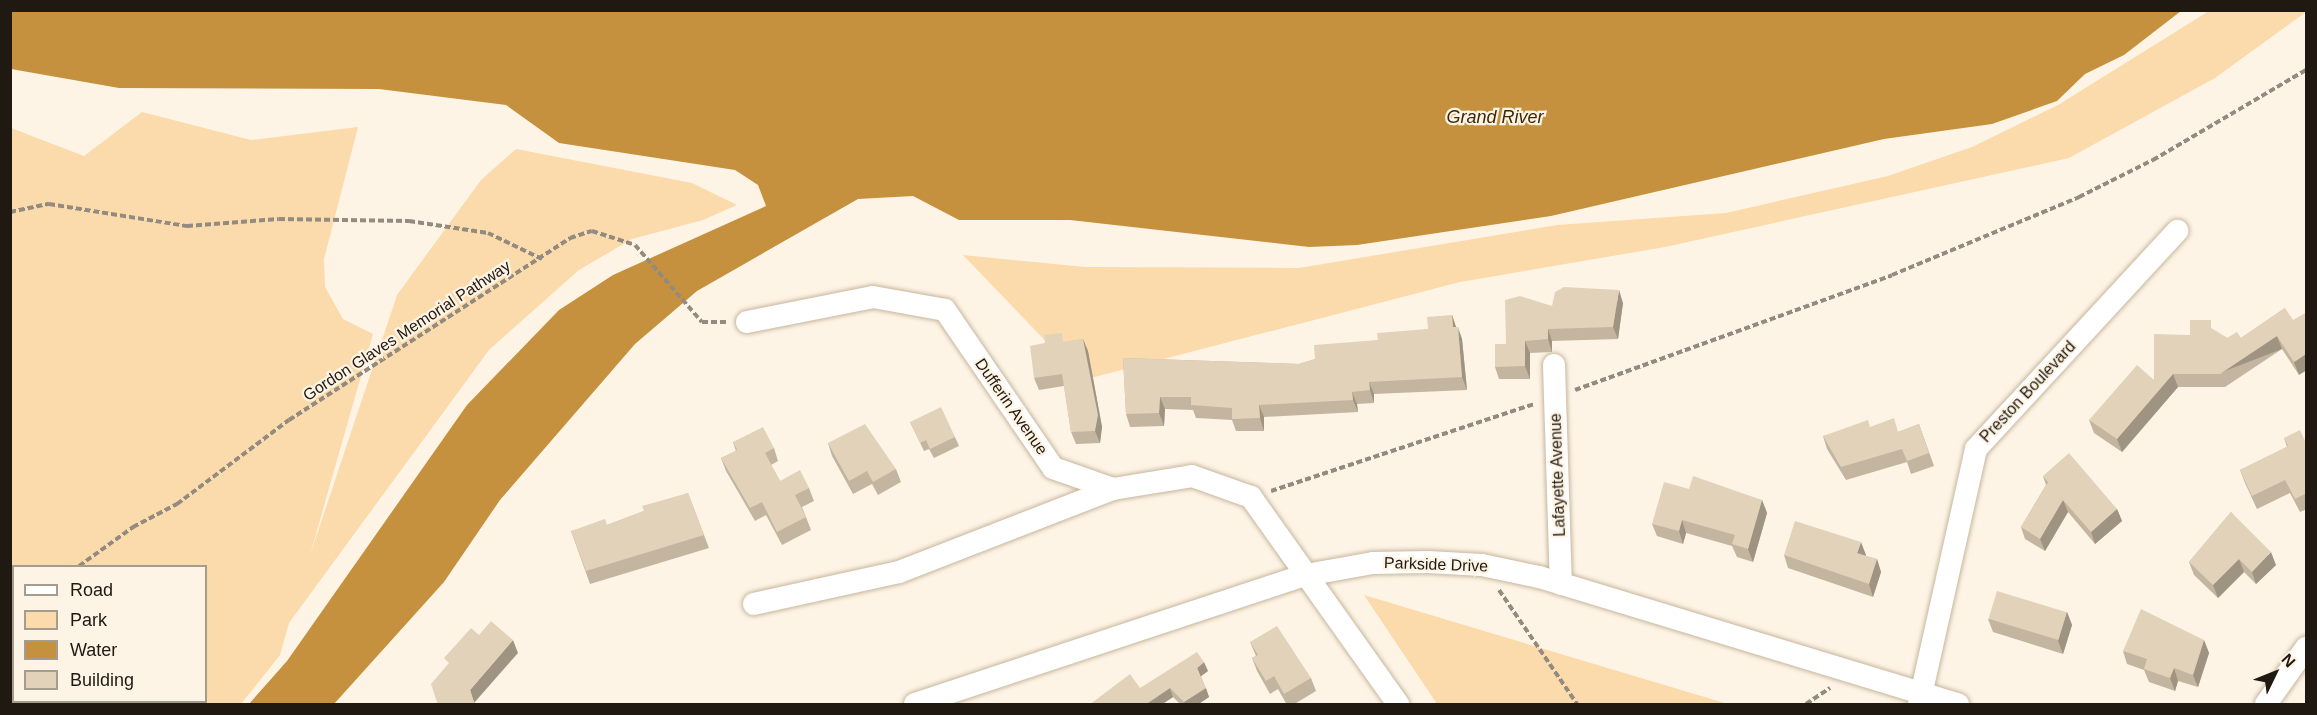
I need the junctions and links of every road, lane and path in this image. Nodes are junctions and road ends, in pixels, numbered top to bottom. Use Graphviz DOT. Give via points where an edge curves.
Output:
graph roads {
  1 [pos="2307,70"];
  2 [pos="10,212"];
  3 [pos="2177,231"];
  4 [pos="543,259"];
  5 [pos="747,322"];
  6 [pos="1554,365"];
  7 [pos="1556,396"];
  8 [pos="1113,489"];
  9 [pos="1251,497"];
  10 [pos="82,565"];
  11 [pos="1482,565"];
  12 [pos="1306,575"];
  13 [pos="1561,584"];
  14 [pos="754,604"];
  15 [pos="2307,648"];
  16 [pos="1920,699"];
  17 [pos="915,705"];
  18 [pos="1398,705"];
  19 [pos="1577,705"];
  20 [pos="1958,705"];
  21 [pos="2266,705"];
  1 -- 7 [label="path" via="2153,160 2068,201 1892,275"];
  2 -- 4 [label="path" via="48,204 187,226 279,219 409,221 488,233"];
  3 -- 16 [label="street, Preston Boulevard" via="1976,449"];
  4 -- 5 [label="path, Gordon Glaves Memorial Pathway" via="570,238 592,231 635,245 702,322"];
  4 -- 10 [label="path, Gordon Glaves Memorial Pathway" via="289,420 177,504 133,527"];
  5 -- 8 [label="street, Dufferin Avenue" via="873,297 945,310 1053,468"];
  6 -- 7 [label="street, Lafayette Avenue"];
  7 -- 9 [label="path"];
  7 -- 13 [label="street, Lafayette Avenue"];
  8 -- 9 [label="street, Dufferin Avenue" via="1192,476"];
  8 -- 14 [label="street" via="899,572"];
  9 -- 12 [label="street"];
  11 -- 12 [label="street, Parkside Drive" via="1373,563"];
  11 -- 13 [label="street, Parkside Drive"];
  11 -- 19 [label="path"];
  12 -- 17 [label="street, Parkside Drive"];
  12 -- 18 [label="street"];
  13 -- 16 [label="street, Parkside Drive"];
  15 -- 21 [label="street"];
  16 -- 20 [label="street, Parkside Drive"];
}
